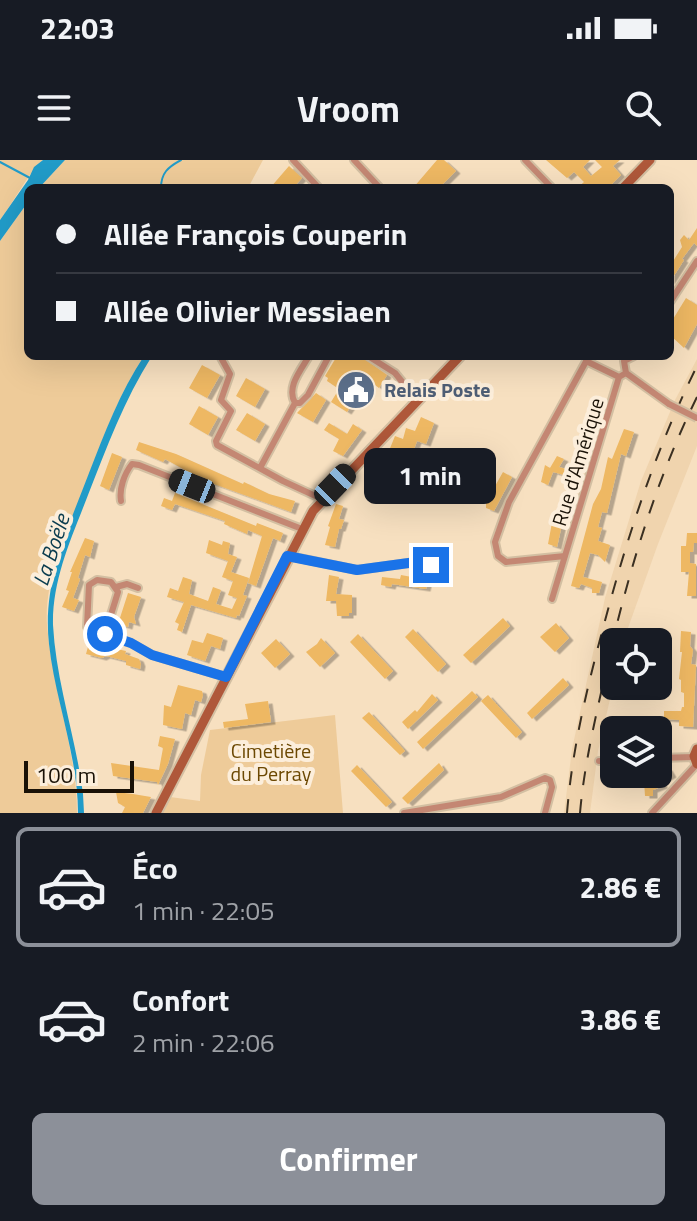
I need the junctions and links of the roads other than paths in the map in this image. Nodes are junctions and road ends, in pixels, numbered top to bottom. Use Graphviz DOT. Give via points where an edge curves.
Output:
graph roads {
  1 [pos="293,160"];
  2 [pos="354,160"];
  3 [pos="525,160"];
  4 [pos="650,160"];
  5 [pos="315,184"];
  6 [pos="376,184"];
  7 [pos="548,184"];
  8 [pos="627,184"];
  9 [pos="697,261"];
  10 [pos="674,296"];
  11 [pos="222,360"];
  12 [pos="307,360"];
  13 [pos="327,360"];
  14 [pos="374,360"];
  15 [pos="456,360"];
  16 [pos="587,360"];
  17 [pos="592,360"];
  18 [pos="622,360"];
  19 [pos="622,375"];
  20 [pos="417,400"];
  21 [pos="295,403"];
  22 [pos="697,418"];
  23 [pos="260,468"];
  24 [pos="322,499"];
  25 [pos="121,501"];
  26 [pos="302,529"];
  27 [pos="287,556"];
  28 [pos="565,556"];
  29 [pos="431,565"];
  30 [pos="116,587"];
  31 [pos="138,588"];
  32 [pos="553,597"];
  33 [pos="105,634"];
  34 [pos="226,677"];
  35 [pos="696,757"];
  36 [pos="672,758"];
  37 [pos="156,813"];
  38 [pos="404,813"];
  39 [pos="545,813"];
  40 [pos="652,813"];
  1 -- 5 [label="street"];
  2 -- 6 [label="street"];
  3 -- 7 [label="street"];
  4 -- 8 [label="main road"];
  9 -- 10 [label="street"];
  11 -- 23 [label="street" via="230,374 221,400 231,411 217,445"];
  12 -- 21 [label="street" via="292,387"];
  13 -- 21 [label="street" via="308,395"];
  14 -- 20 [label="street" via="395,373"];
  15 -- 20 [label="main road"];
  16 -- 28 [label="street, Rue d'Amérique" via="509,502 495,542 498,556 506,562"];
  17 -- 19 [label="street, Rue d'Amérique"];
  18 -- 19 [label="street, Rue d'Amérique"];
  19 -- 22 [label="street, bridge"];
  19 -- 28 [label="street, Rue d'Amérique"];
  20 -- 24 [label="main road"];
  21 -- 23 [label="street"];
  23 -- 24 [label="street"];
  24 -- 26 [label="main road"];
  25 -- 26 [label="street" via="129,469 139,465"];
  26 -- 27 [label="main road"];
  27 -- 29 [label="street" via="357,570 416,562"];
  27 -- 34 [label="main road"];
  28 -- 32 [label="street, Rue d'Amérique"];
  30 -- 31 [label="street"];
  30 -- 33 [label="street"];
  30 -- 33 [label="street" via="102,579 89,585 87,627"];
  33 -- 34 [label="street" via="152,655"];
  34 -- 37 [label="main road"];
  35 -- 36 [label="street"];
  35 -- 40 [label="street"];
  38 -- 39 [label="street" via="501,797 545,778 552,787"];
}
